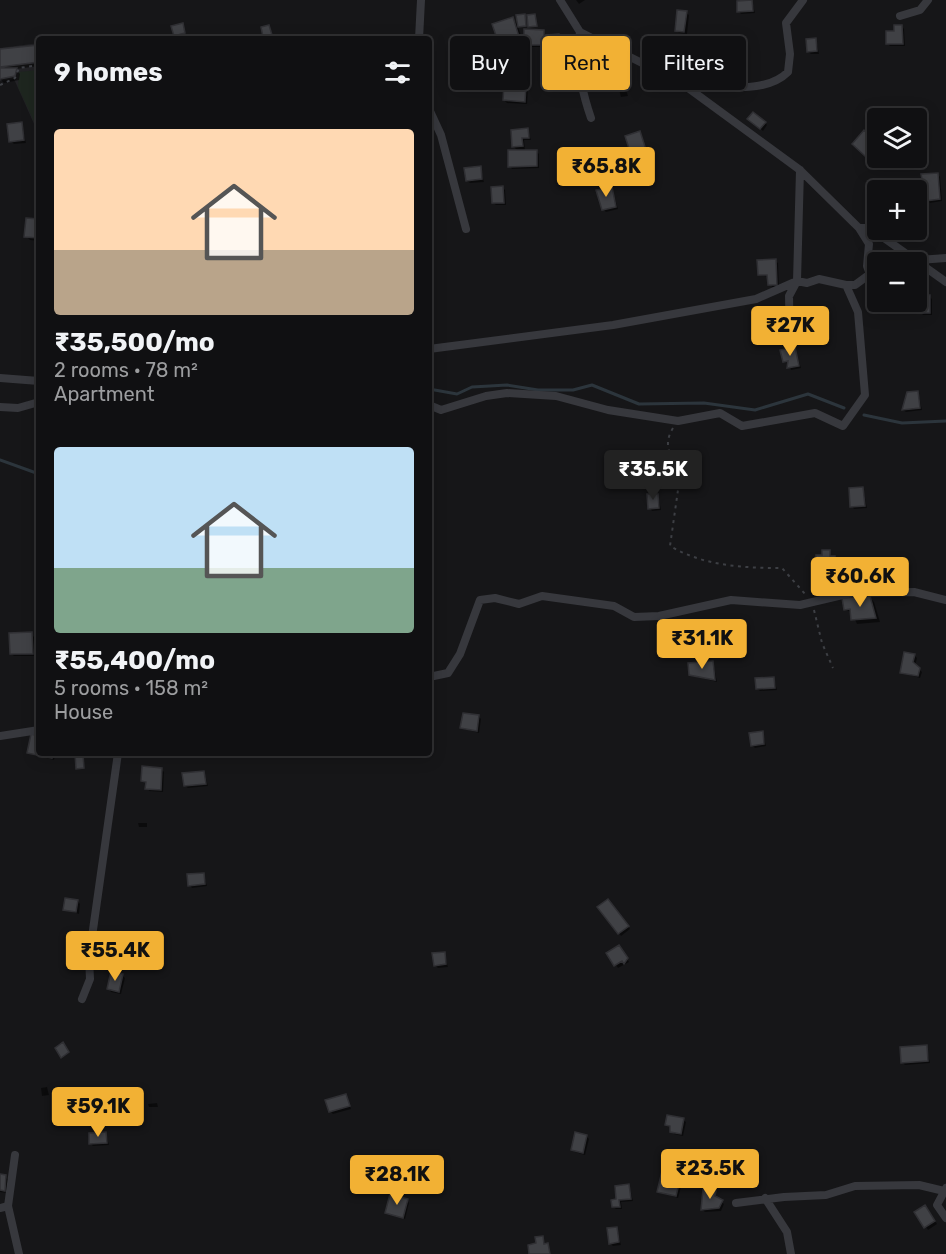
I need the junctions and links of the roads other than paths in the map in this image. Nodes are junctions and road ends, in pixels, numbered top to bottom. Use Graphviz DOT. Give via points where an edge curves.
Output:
graph roads {
  1 [pos="420,0"];
  2 [pos="561,0"];
  3 [pos="803,0"];
  4 [pos="928,0"];
  5 [pos="900,16"];
  6 [pos="580,32"];
  7 [pos="419,36"];
  8 [pos="579,36"];
  9 [pos="642,63"];
  10 [pos="746,86"];
  11 [pos="584,90"];
  12 [pos="691,90"];
  13 [pos="432,116"];
  14 [pos="591,118"];
  15 [pos="800,170"];
  16 [pos="859,228"];
  17 [pos="466,229"];
  18 [pos="868,252"];
  19 [pos="903,252"];
  20 [pos="946,258"];
  21 [pos="927,260"];
  22 [pos="927,269"];
  23 [pos="867,276"];
  24 [pos="796,281"];
  25 [pos="946,282"];
  26 [pos="846,285"];
  27 [pos="790,343"];
  28 [pos="432,349"];
  29 [pos="0,378"];
  30 [pos="36,381"];
  31 [pos="36,403"];
  32 [pos="432,406"];
  33 [pos="0,407"];
  34 [pos="946,600"];
  35 [pos="432,676"];
  36 [pos="36,730"];
  37 [pos="0,736"];
  38 [pos="118,756"];
  39 [pos="82,999"];
  40 [pos="15,1155"];
  41 [pos="945,1189"];
  42 [pos="765,1198"];
  43 [pos="736,1203"];
  44 [pos="4,1207"];
  45 [pos="946,1218"];
  46 [pos="19,1254"];
  47 [pos="791,1254"];
  1 -- 7 [label="street"];
  2 -- 6 [label="street"];
  3 -- 10 [label="street" via="786,22 788,72 772,84"];
  4 -- 5 [label="street" via="920,10"];
  6 -- 8 [label="street"];
  6 -- 9 [label="street"];
  11 -- 14 [label="street"];
  12 -- 15 [label="street"];
  13 -- 17 [label="street" via="441,135"];
  15 -- 16 [label="street"];
  15 -- 24 [label="street"];
  16 -- 18 [label="street" via="869,244"];
  16 -- 19 [label="street" via="870,228"];
  20 -- 21 [label="street"];
  22 -- 25 [label="street"];
  23 -- 26 [label="street" via="855,285"];
  24 -- 26 [label="street" via="819,279"];
  24 -- 27 [label="street" via="789,296"];
  24 -- 28 [label="street" via="756,299 613,325"];
  26 -- 32 [label="street" via="858,312 865,395 843,426 815,414 742,426 720,413 678,421 608,410 556,396 507,393 441,410"];
  29 -- 30 [label="street"];
  31 -- 33 [label="street" via="18,408"];
  34 -- 35 [label="street" via="914,592 861,592 800,605 731,600 659,616 634,617 614,606 542,596 519,604 495,598 480,600 460,654 447,672"];
  36 -- 37 [label="street"];
  38 -- 39 [label="street" via="89,958 90,979"];
  40 -- 44 [label="street"];
  41 -- 42 [label="street" via="919,1185 855,1186 826,1195"];
  41 -- 45 [label="street" via="937,1205"];
  42 -- 43 [label="street"];
  42 -- 47 [label="street" via="787,1232"];
  44 -- 46 [label="street"];
}
